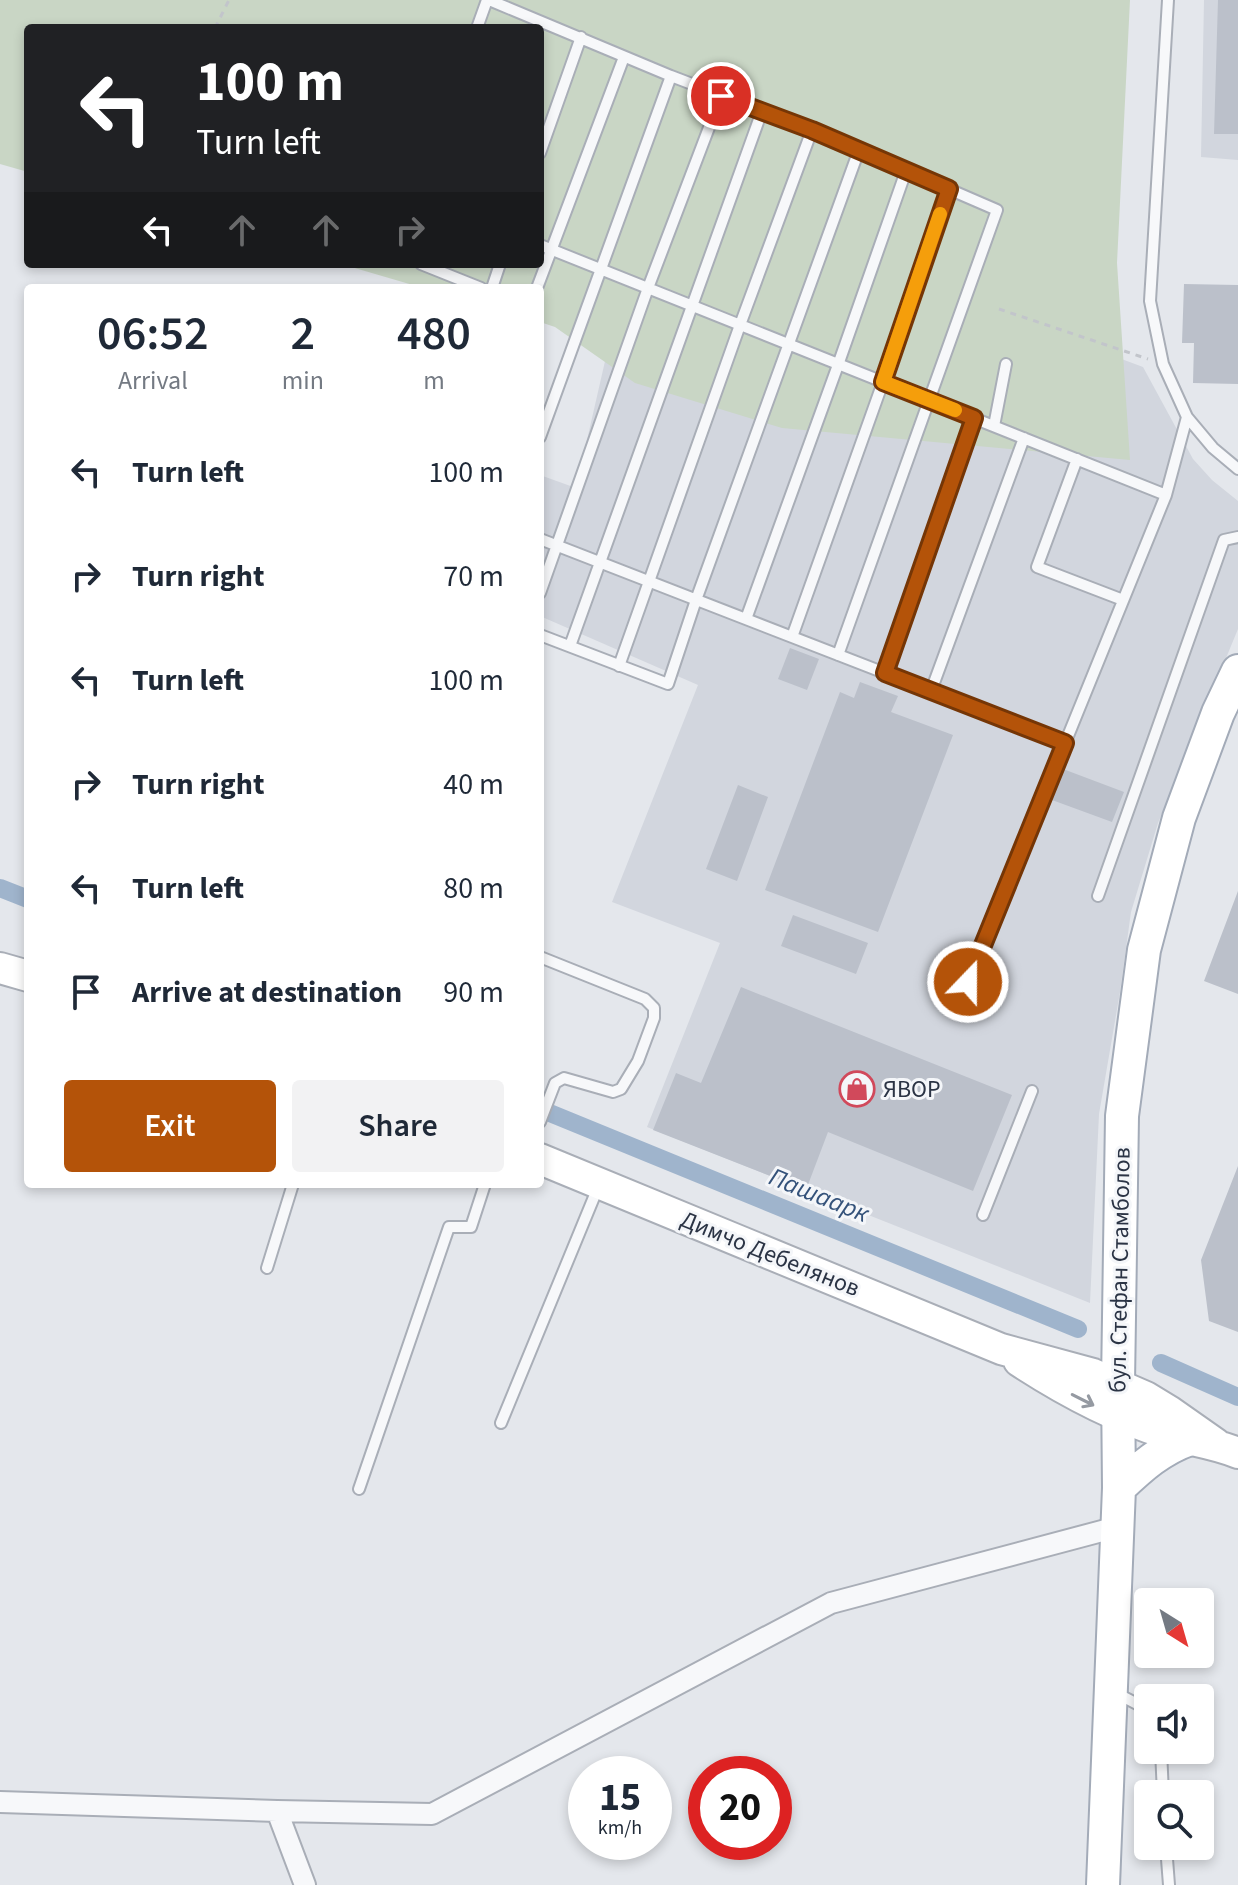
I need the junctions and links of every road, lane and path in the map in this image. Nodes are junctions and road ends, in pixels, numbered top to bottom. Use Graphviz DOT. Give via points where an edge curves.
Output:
graph roads {
  1 [pos="229,0"];
  2 [pos="488,0"];
  3 [pos="1168,0"];
  4 [pos="217,24"];
  5 [pos="479,24"];
  6 [pos="535,24"];
  7 [pos="544,27"];
  8 [pos="581,37"];
  9 [pos="624,57"];
  10 [pos="671,76"];
  11 [pos="721,96"];
  12 [pos="762,111"];
  13 [pos="812,130"];
  14 [pos="544,142"];
  15 [pos="859,150"];
  16 [pos="906,171"];
  17 [pos="949,189"];
  18 [pos="545,247"];
  19 [pos="431,268"];
  20 [pos="601,269"];
  21 [pos="471,284"];
  22 [pos="648,288"];
  23 [pos="692,306"];
  24 [pos="999,309"];
  25 [pos="740,325"];
  26 [pos="790,344"];
  27 [pos="1006,364"];
  28 [pos="1163,364"];
  29 [pos="838,365"];
  30 [pos="883,382"];
  31 [pos="929,400"];
  32 [pos="1187,417"];
  33 [pos="974,418"];
  34 [pos="544,426"];
  35 [pos="994,426"];
  36 [pos="1024,438"];
  37 [pos="1077,459"];
  38 [pos="1238,469"];
  39 [pos="1166,495"];
  40 [pos="1238,537"];
  41 [pos="544,541"];
  42 [pos="558,546"];
  43 [pos="601,563"];
  44 [pos="648,581"];
  45 [pos="544,583"];
  46 [pos="696,600"];
  47 [pos="1123,600"];
  48 [pos="746,619"];
  49 [pos="544,636"];
  50 [pos="792,637"];
  51 [pos="570,646"];
  52 [pos="838,655"];
  53 [pos="619,666"];
  54 [pos="1238,671"];
  55 [pos="885,673"];
  56 [pos="931,691"];
  57 [pos="1065,743"];
  58 [pos="1098,896"];
  59 [pos="544,959"];
  60 [pos="0,968"];
  61 [pos="24,975"];
  62 [pos="968,982"];
  63 [pos="1032,1091"];
  64 [pos="544,1112"];
  65 [pos="544,1161"];
  66 [pos="600,1184"];
  67 [pos="292,1188"];
  68 [pos="484,1188"];
  69 [pos="983,1215"];
  70 [pos="267,1268"];
  71 [pos="1119,1400"];
  72 [pos="501,1423"];
  73 [pos="1215,1445"];
  74 [pos="1119,1488"];
  75 [pos="359,1489"];
  76 [pos="1117,1527"];
  77 [pos="1110,1691"];
  78 [pos="1134,1703"];
  79 [pos="0,1802"];
  80 [pos="277,1811"];
  81 [pos="1167,1860"];
  82 [pos="305,1885"];
  83 [pos="1103,1885"];
  84 [pos="1169,1885"];
  1 -- 4 [label="path"];
  2 -- 5 [label="lane"];
  2 -- 6 [label="lane"];
  3 -- 28 [label="lane" via="1150,301"];
  7 -- 8 [label="lane"];
  8 -- 9 [label="lane"];
  8 -- 14 [label="lane"];
  9 -- 10 [label="lane"];
  9 -- 18 [label="lane"];
  10 -- 11 [label="lane"];
  10 -- 20 [label="lane"];
  11 -- 12 [label="lane"];
  11 -- 22 [label="lane"];
  12 -- 13 [label="lane"];
  12 -- 23 [label="lane"];
  13 -- 15 [label="lane"];
  13 -- 25 [label="lane"];
  15 -- 16 [label="lane"];
  15 -- 26 [label="lane"];
  16 -- 17 [label="lane"];
  16 -- 29 [label="lane"];
  17 -- 30 [label="lane"];
  17 -- 31 [label="lane" via="997,210"];
  18 -- 20 [label="lane"];
  19 -- 21 [label="lane"];
  20 -- 22 [label="lane"];
  20 -- 34 [label="lane"];
  22 -- 23 [label="lane"];
  22 -- 42 [label="lane"];
  23 -- 25 [label="lane"];
  23 -- 43 [label="lane"];
  24 -- 28 [label="path"];
  25 -- 26 [label="lane"];
  25 -- 44 [label="lane"];
  26 -- 29 [label="lane"];
  26 -- 46 [label="lane"];
  27 -- 35 [label="lane"];
  28 -- 32 [label="lane"];
  29 -- 30 [label="lane"];
  29 -- 48 [label="lane"];
  30 -- 31 [label="lane"];
  30 -- 50 [label="lane"];
  31 -- 33 [label="lane"];
  31 -- 52 [label="lane"];
  32 -- 38 [label="lane"];
  32 -- 39 [label="lane"];
  33 -- 35 [label="lane"];
  33 -- 55 [label="lane"];
  35 -- 36 [label="lane"];
  36 -- 37 [label="lane"];
  36 -- 56 [label="lane"];
  37 -- 39 [label="lane"];
  37 -- 47 [label="lane" via="1037,567"];
  39 -- 47 [label="lane"];
  40 -- 58 [label="lane" via="1224,540"];
  41 -- 42 [label="lane"];
  42 -- 43 [label="lane"];
  42 -- 45 [label="lane"];
  43 -- 44 [label="lane"];
  43 -- 51 [label="lane"];
  44 -- 46 [label="lane"];
  44 -- 53 [label="lane"];
  46 -- 48 [label="lane"];
  46 -- 53 [label="lane" via="668,684"];
  47 -- 57 [label="lane"];
  48 -- 50 [label="lane"];
  49 -- 51 [label="lane"];
  50 -- 52 [label="lane"];
  51 -- 53 [label="lane"];
  52 -- 55 [label="lane"];
  54 -- 71 [label="main road, бул. Стефан Стамболов" via="1179,818 1144,950 1122,1116"];
  55 -- 56 [label="lane"];
  56 -- 57 [label="lane"];
  57 -- 62 [label="lane"];
  59 -- 64 [label="lane" via="645,999 654,1008 638,1061 621,1089 613,1092 564,1078 555,1083"];
  60 -- 61 [label="street"];
  63 -- 69 [label="lane"];
  65 -- 66 [label="street, Димчо Дебелянов"];
  66 -- 71 [label="street, Димчо Дебелянов" via="1001,1349 1093,1374"];
  66 -- 72 [label="lane"];
  67 -- 70 [label="lane"];
  68 -- 75 [label="lane" via="471,1227 449,1227"];
  71 -- 73 [label="street, Димчо Дебелянов" via="1146,1397"];
  71 -- 74 [label="main road, бул. Стефан Стамболов"];
  73 -- 74 [label="main road" via="1173,1445"];
  74 -- 76 [label="main road, бул. Стефан Стамболов"];
  76 -- 77 [label="main road, бул. Стефан Стамболов"];
  76 -- 80 [label="street" via="831,1603 432,1814"];
  77 -- 78 [label="lane"];
  77 -- 83 [label="main road, бул. Стефан Стамболов"];
  79 -- 80 [label="street"];
  80 -- 82 [label="street"];
  81 -- 84 [label="lane"];
}
